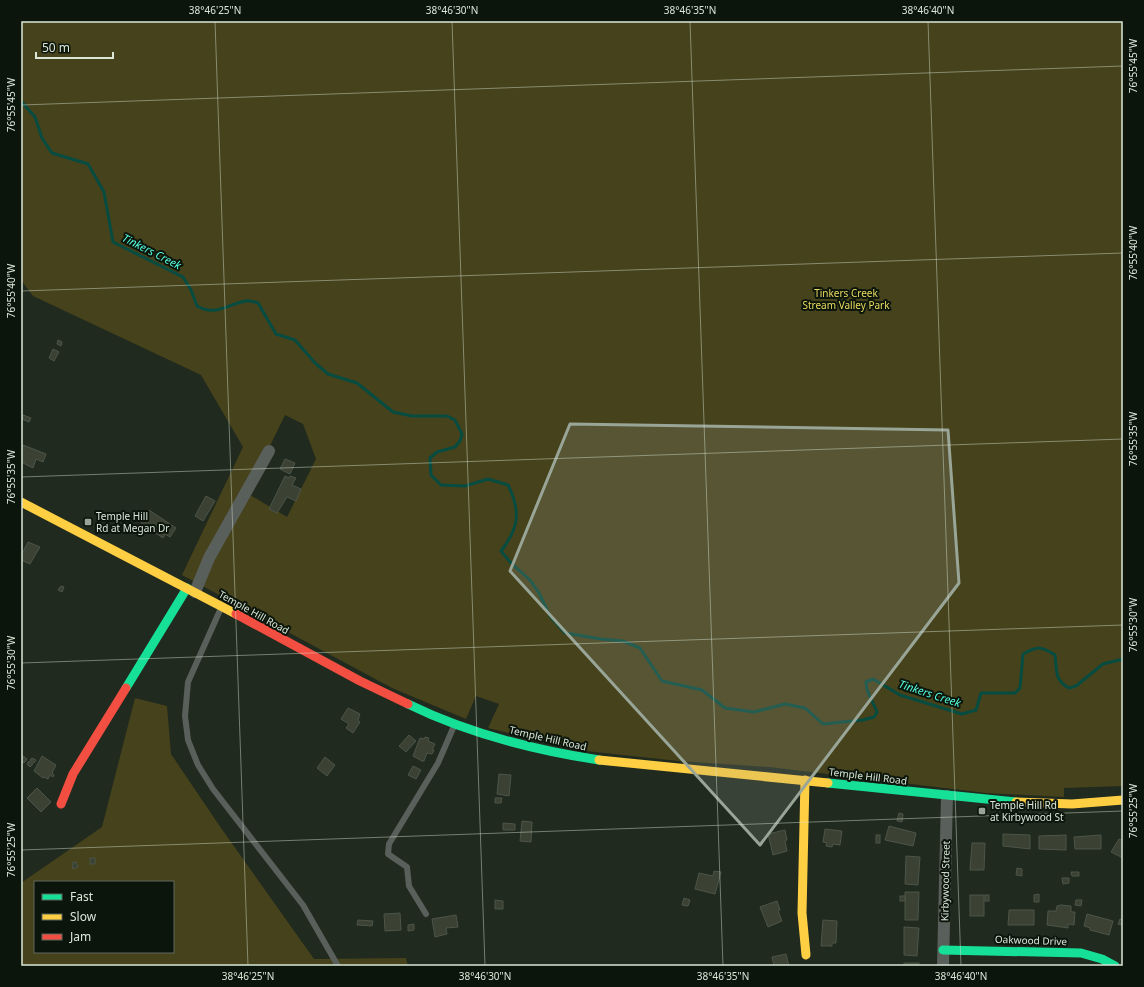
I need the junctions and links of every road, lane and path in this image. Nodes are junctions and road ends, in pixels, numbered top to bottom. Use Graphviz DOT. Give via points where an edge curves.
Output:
graph roads {
  1 [pos="269,451"];
  2 [pos="21,502"];
  3 [pos="191,590"];
  4 [pos="222,606"];
  5 [pos="455,725"];
  6 [pos="805,780"];
  7 [pos="947,796"];
  8 [pos="1123,800"];
  9 [pos="61,804"];
  10 [pos="426,914"];
  11 [pos="944,950"];
  12 [pos="806,955"];
  13 [pos="338,966"];
  14 [pos="943,966"];
  15 [pos="1115,966"];
  1 -- 3 [label="street"];
  2 -- 3 [label="main road, Temple Hill Road"];
  3 -- 4 [label="main road, Temple Hill Road"];
  3 -- 9 [label="main road" via="72,774"];
  4 -- 5 [label="main road, Temple Hill Road" via="360,681"];
  4 -- 13 [label="lane" via="188,682 185,716 188,740 198,765 213,789 303,905"];
  5 -- 6 [label="main road, Temple Hill Road" via="530,746 594,759"];
  5 -- 10 [label="lane" via="438,763 387,849 388,854 408,867 409,886"];
  6 -- 7 [label="main road, Temple Hill Road"];
  6 -- 12 [label="main road" via="802,913"];
  7 -- 8 [label="main road, Temple Hill Road" via="1026,803 1072,804"];
  7 -- 11 [label="street, Kirbywood Street"];
  11 -- 14 [label="street, Kirbywood Street"];
  11 -- 15 [label="main road, Oakwood Drive" via="1081,953"];
}
